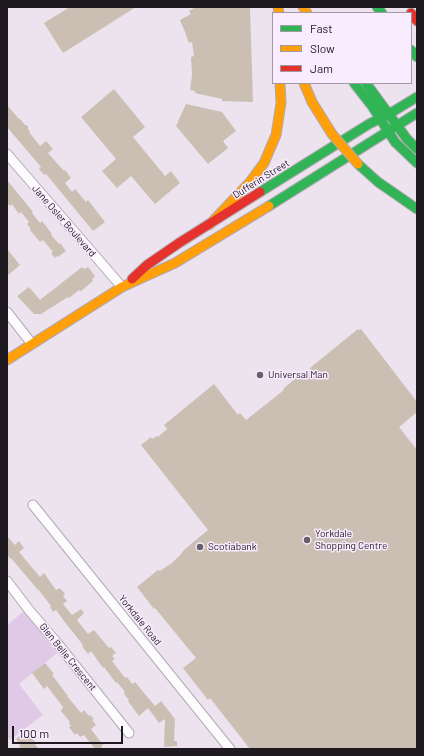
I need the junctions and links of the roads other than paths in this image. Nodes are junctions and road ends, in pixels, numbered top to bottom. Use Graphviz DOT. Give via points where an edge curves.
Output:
graph roads {
  1 [pos="280,84"];
  2 [pos="304,84"];
  3 [pos="355,84"];
  4 [pos="367,84"];
  5 [pos="417,97"];
  6 [pos="417,113"];
  7 [pos="389,114"];
  8 [pos="380,118"];
  9 [pos="397,126"];
  10 [pos="388,131"];
  11 [pos="417,150"];
  12 [pos="7,154"];
  13 [pos="417,163"];
  14 [pos="417,209"];
  15 [pos="209,225"];
  16 [pos="122,287"];
  17 [pos="7,312"];
  18 [pos="32,344"];
  19 [pos="8,359"];
  20 [pos="33,505"];
  21 [pos="7,581"];
  22 [pos="129,733"];
  23 [pos="230,749"];
  1 -- 15 [label="main road" via="281,103 276,135 264,162 250,182"];
  2 -- 14 [label="main road, bridge" via="312,102 332,134 358,164 378,182"];
  3 -- 8 [label="main road"];
  4 -- 7 [label="main road"];
  5 -- 7 [label="main road, Dufferin Street"];
  6 -- 9 [label="main road, Dufferin Street"];
  7 -- 8 [label="main road, Dufferin Street"];
  7 -- 9 [label="main road"];
  8 -- 10 [label="main road"];
  8 -- 15 [label="main road, Dufferin Street"];
  9 -- 10 [label="main road, Dufferin Street"];
  9 -- 11 [label="main road"];
  10 -- 13 [label="main road" via="395,142"];
  10 -- 16 [label="main road, Dufferin Street" via="175,263"];
  12 -- 16 [label="street, Jane Osler Boulevard"];
  15 -- 16 [label="main road, Dufferin Street" via="166,251"];
  16 -- 18 [label="main road, Dufferin Street"];
  17 -- 18 [label="street"];
  18 -- 19 [label="main road, Dufferin Street"];
  20 -- 23 [label="street, Yorkdale Road"];
  21 -- 22 [label="street, Glen Belle Crescent"];
}
